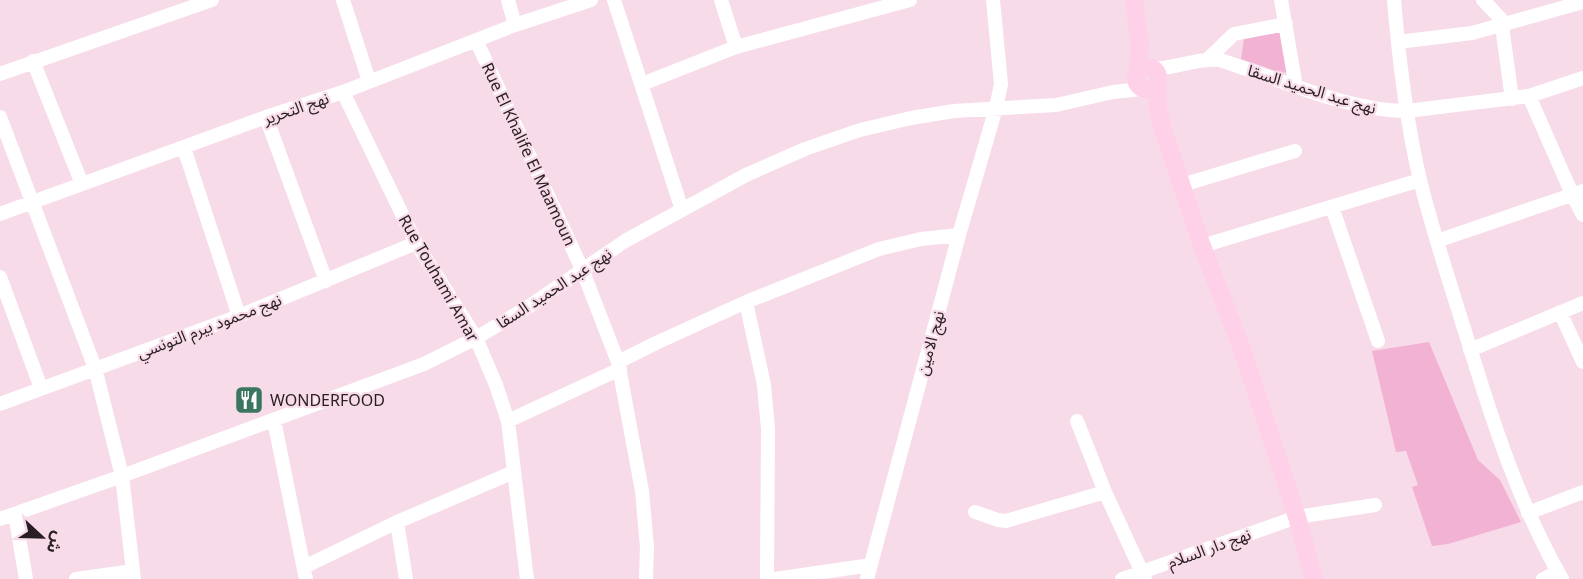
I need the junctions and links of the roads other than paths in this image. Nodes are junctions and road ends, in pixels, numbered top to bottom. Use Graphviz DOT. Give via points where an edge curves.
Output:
graph roads {
  1 [pos="212,0"];
  2 [pos="343,0"];
  3 [pos="508,0"];
  4 [pos="591,0"];
  5 [pos="614,0"];
  6 [pos="721,0"];
  7 [pos="910,0"];
  8 [pos="993,0"];
  9 [pos="1134,0"];
  10 [pos="1281,0"];
  11 [pos="1394,0"];
  12 [pos="1483,0"];
  13 [pos="1583,2"];
  14 [pos="1286,24"];
  15 [pos="515,25"];
  16 [pos="1503,26"];
  17 [pos="476,40"];
  18 [pos="1398,42"];
  19 [pos="736,47"];
  20 [pos="1208,59"];
  21 [pos="33,61"];
  22 [pos="0,74"];
  23 [pos="1147,78"];
  24 [pos="1583,78"];
  25 [pos="369,81"];
  26 [pos="642,84"];
  27 [pos="1296,87"];
  28 [pos="343,92"];
  29 [pos="1529,96"];
  30 [pos="1512,99"];
  31 [pos="996,108"];
  32 [pos="1407,111"];
  33 [pos="0,117"];
  34 [pos="266,117"];
  35 [pos="184,148"];
  36 [pos="1295,151"];
  37 [pos="1420,180"];
  38 [pos="82,184"];
  39 [pos="1182,185"];
  40 [pos="1577,193"];
  41 [pos="32,202"];
  42 [pos="1332,207"];
  43 [pos="682,210"];
  44 [pos="0,214"];
  45 [pos="1583,215"];
  46 [pos="958,235"];
  47 [pos="1437,242"];
  48 [pos="416,243"];
  49 [pos="1202,246"];
  50 [pos="582,269"];
  51 [pos="0,277"];
  52 [pos="326,281"];
  53 [pos="746,302"];
  54 [pos="1583,303"];
  55 [pos="1560,312"];
  56 [pos="238,316"];
  57 [pos="476,338"];
  58 [pos="1378,341"];
  59 [pos="1470,350"];
  60 [pos="1583,362"];
  61 [pos="619,366"];
  62 [pos="95,368"];
  63 [pos="41,388"];
  64 [pos="0,404"];
  65 [pos="274,420"];
  66 [pos="508,421"];
  67 [pos="1077,421"];
  68 [pos="514,472"];
  69 [pos="122,476"];
  70 [pos="1105,492"];
  71 [pos="1583,492"];
  72 [pos="1375,505"];
  73 [pos="975,512"];
  74 [pos="1528,513"];
  75 [pos="15,514"];
  76 [pos="1297,517"];
  77 [pos="0,519"];
  78 [pos="398,522"];
  79 [pos="869,572"];
  80 [pos="305,573"];
  81 [pos="134,575"];
  82 [pos="1143,575"];
  83 [pos="1560,575"];
  84 [pos="26,579"];
  85 [pos="76,579"];
  86 [pos="406,579"];
  87 [pos="527,579"];
  88 [pos="646,579"];
  89 [pos="767,579"];
  90 [pos="774,579"];
  91 [pos="1122,579"];
  92 [pos="1314,579"];
  93 [pos="1543,579"];
  1 -- 21 [label="street"];
  2 -- 25 [label="street"];
  3 -- 15 [label="street"];
  4 -- 15 [label="street, نهج التحرير"];
  5 -- 26 [label="street"];
  6 -- 19 [label="street"];
  7 -- 19 [label="street"];
  8 -- 31 [label="street, نهج الامين" via="1001,84"];
  9 -- 23 [label="main road"];
  10 -- 14 [label="street"];
  11 -- 18 [label="street"];
  12 -- 16 [label="street" via="1499,15"];
  13 -- 16 [label="street"];
  14 -- 20 [label="street" via="1234,34"];
  14 -- 27 [label="street"];
  15 -- 17 [label="street, نهج التحرير"];
  16 -- 18 [label="street"];
  16 -- 30 [label="street"];
  17 -- 25 [label="street, نهج التحرير"];
  17 -- 50 [label="street, Rue El Khalife El Maamoun"];
  18 -- 32 [label="street"];
  19 -- 26 [label="street"];
  20 -- 23 [label="street, نهج عبد الحميد السقا"];
  20 -- 27 [label="street, نهج عبد الحميد السقا"];
  21 -- 22 [label="street"];
  21 -- 38 [label="street"];
  23 -- 31 [label="street, نهج عبد الحميد السقا" via="1113,92 1056,105"];
  23 -- 39 [label="main road"];
  24 -- 29 [label="street, نهج عبد الحميد السقا"];
  25 -- 28 [label="street, نهج التحرير"];
  26 -- 43 [label="street"];
  27 -- 32 [label="street, نهج عبد الحميد السقا" via="1378,109"];
  28 -- 34 [label="street, نهج التحرير"];
  28 -- 48 [label="street, Rue Touhami Amar"];
  29 -- 30 [label="street, نهج عبد الحميد السقا"];
  29 -- 40 [label="street"];
  30 -- 32 [label="street, نهج عبد الحميد السقا"];
  31 -- 43 [label="street, نهج عبد الحميد السقا" via="943,112 860,130 746,175"];
  31 -- 46 [label="street, نهج الامين"];
  32 -- 37 [label="street"];
  33 -- 41 [label="street"];
  34 -- 35 [label="street, نهج التحرير"];
  34 -- 52 [label="street"];
  35 -- 38 [label="street, نهج التحرير"];
  35 -- 56 [label="street"];
  36 -- 39 [label="street"];
  37 -- 42 [label="street"];
  37 -- 47 [label="street"];
  38 -- 41 [label="street, نهج التحرير"];
  39 -- 49 [label="main road"];
  40 -- 45 [label="street"];
  40 -- 47 [label="street"];
  41 -- 44 [label="street, نهج التحرير"];
  41 -- 62 [label="street"];
  42 -- 49 [label="street"];
  42 -- 58 [label="street"];
  43 -- 50 [label="street, نهج عبد الحميد السقا"];
  46 -- 53 [label="street" via="921,238 879,249"];
  46 -- 79 [label="street, نهج الامين"];
  47 -- 59 [label="street"];
  48 -- 52 [label="street, نهج محمود بيرم التونسي"];
  48 -- 57 [label="street, Rue Touhami Amar"];
  49 -- 76 [label="main road" via="1243,352"];
  50 -- 57 [label="street, نهج عبد الحميد السقا"];
  50 -- 61 [label="street, Rue El Khalife El Maamoun"];
  51 -- 63 [label="street"];
  52 -- 56 [label="street, نهج محمود بيرم التونسي"];
  53 -- 61 [label="street" via="656,343"];
  53 -- 89 [label="street" via="764,385 768,429"];
  54 -- 55 [label="street"];
  55 -- 59 [label="street"];
  55 -- 60 [label="street"];
  56 -- 62 [label="street, نهج محمود بيرم التونسي"];
  57 -- 65 [label="street, نهج عبد الحميد السقا" via="424,364"];
  57 -- 66 [label="street, Rue Touhami Amar"];
  59 -- 74 [label="street"];
  61 -- 66 [label="street"];
  61 -- 88 [label="street, Rue El Khalife El Maamoun" via="642,491"];
  62 -- 63 [label="street, نهج محمود بيرم التونسي"];
  62 -- 69 [label="street"];
  63 -- 64 [label="street, نهج محمود بيرم التونسي"];
  65 -- 69 [label="street, نهج عبد الحميد السقا"];
  65 -- 80 [label="street"];
  66 -- 68 [label="street, Rue Touhami Amar"];
  67 -- 70 [label="street"];
  68 -- 78 [label="street"];
  68 -- 87 [label="street, Rue Touhami Amar"];
  69 -- 75 [label="street, نهج عبد الحميد السقا"];
  69 -- 81 [label="street"];
  70 -- 73 [label="street" via="1006,521"];
  70 -- 82 [label="street"];
  71 -- 74 [label="street"];
  72 -- 76 [label="street, نهج دار السلام"];
  74 -- 83 [label="street"];
  75 -- 77 [label="street, نهج عبد الحميد السقا"];
  75 -- 84 [label="street"];
  76 -- 82 [label="street, نهج دار السلام"];
  76 -- 92 [label="main road"];
  78 -- 80 [label="street"];
  78 -- 86 [label="street"];
  79 -- 90 [label="street"];
  81 -- 85 [label="street"];
  82 -- 91 [label="street, نهج دار السلام"];
  83 -- 93 [label="street"];
}
